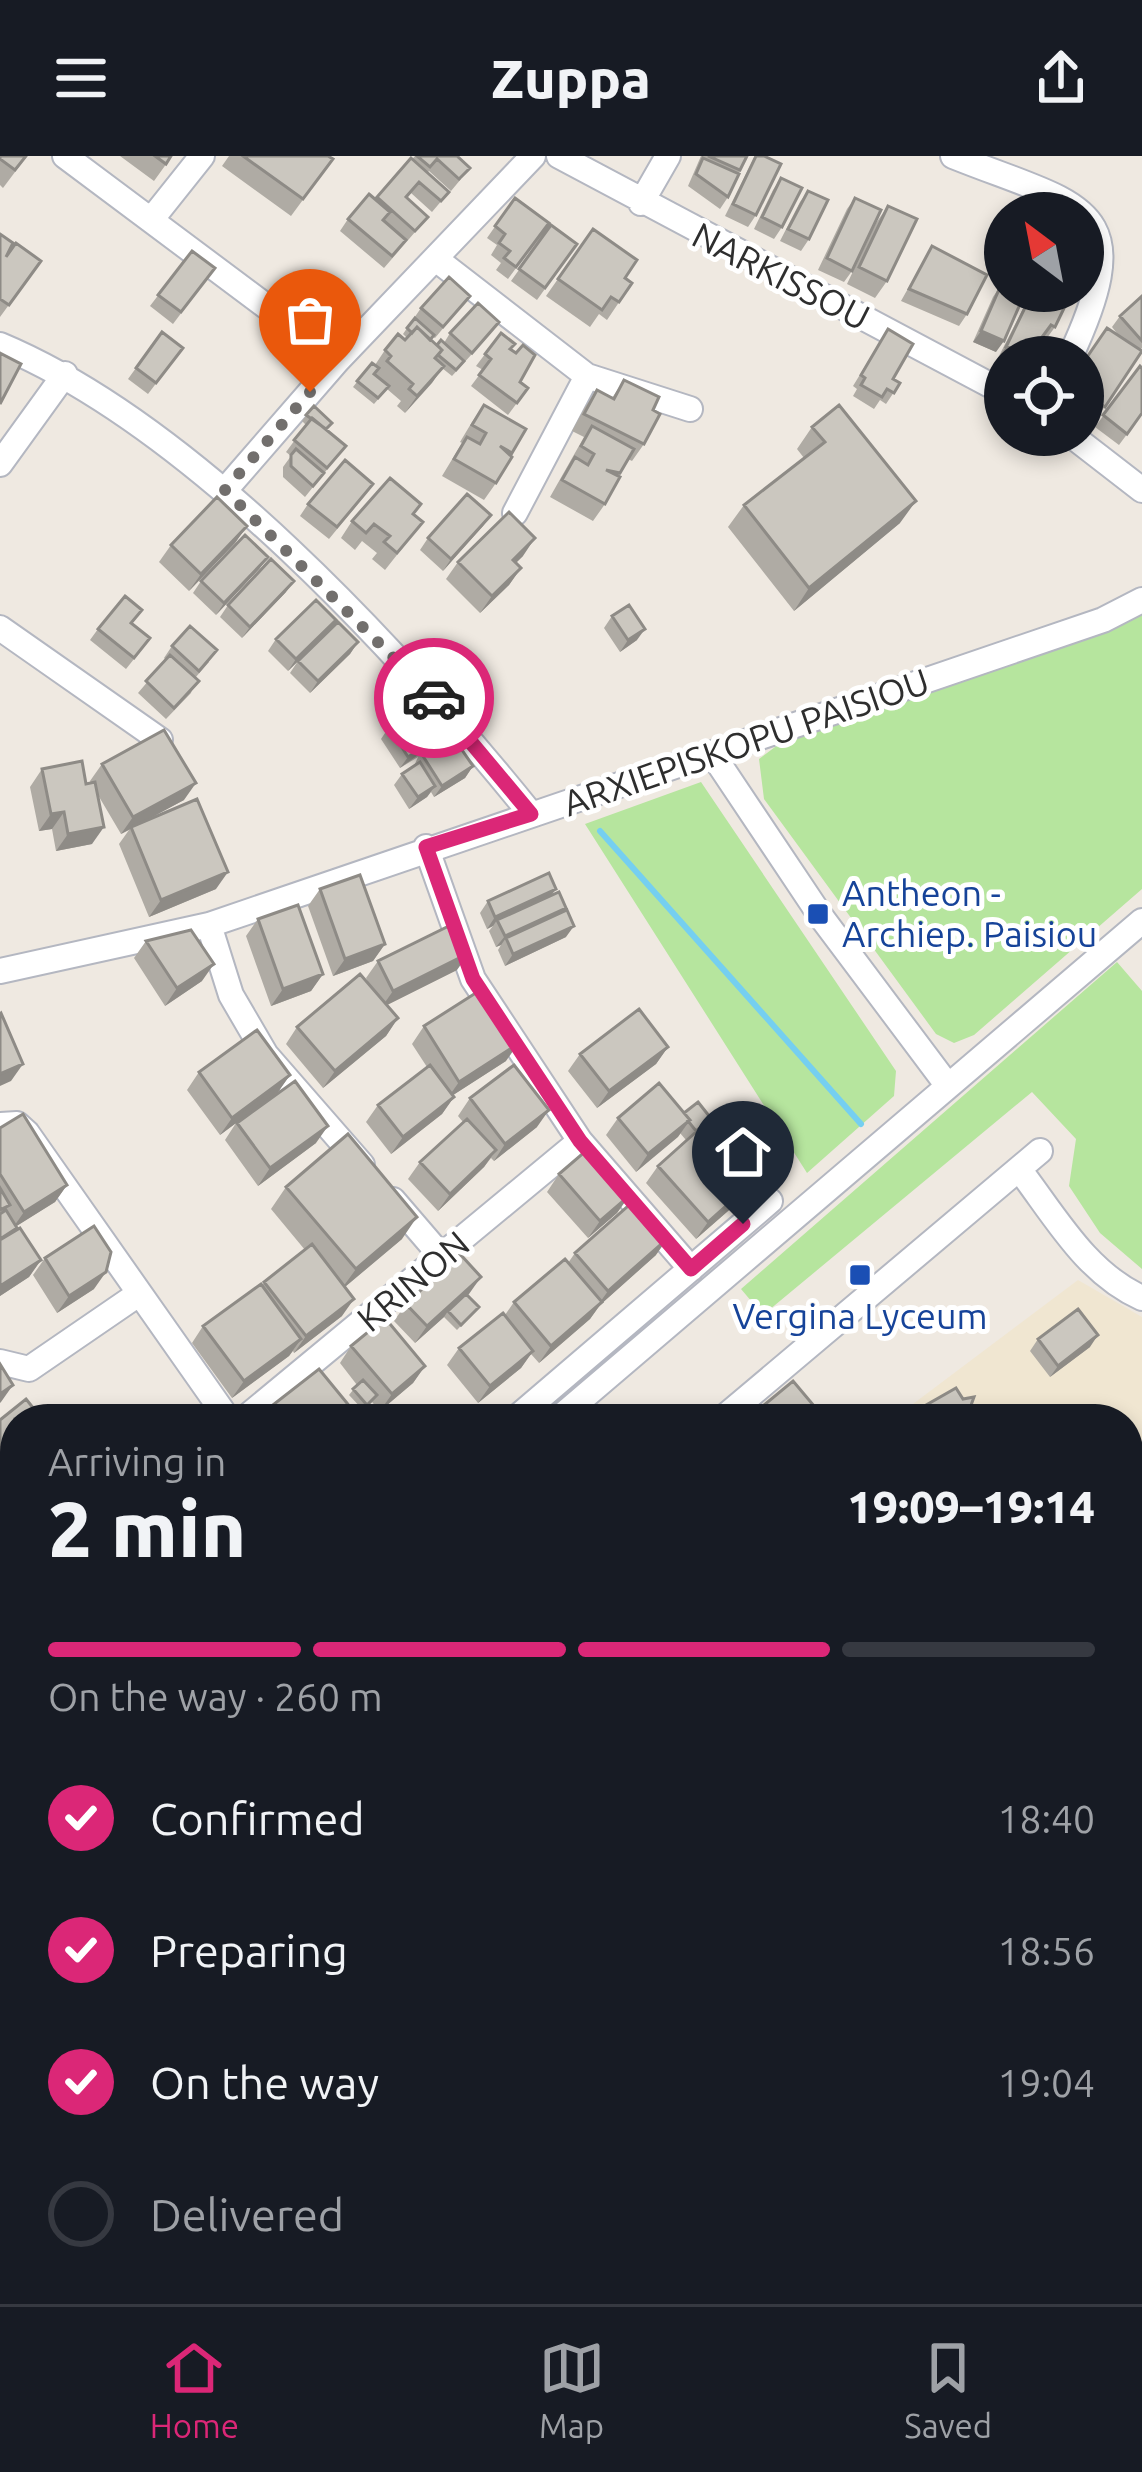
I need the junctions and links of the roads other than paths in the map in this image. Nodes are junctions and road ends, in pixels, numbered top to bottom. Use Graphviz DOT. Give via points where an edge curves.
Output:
graph roads {
  1 [pos="65,156"];
  2 [pos="202,156"];
  3 [pos="533,156"];
  4 [pos="559,156"];
  5 [pos="668,156"];
  6 [pos="953,156"];
  7 [pos="641,203"];
  8 [pos="151,220"];
  9 [pos="437,260"];
  10 [pos="1082,336"];
  11 [pos="0,345"];
  12 [pos="338,360"];
  13 [pos="65,374"];
  14 [pos="587,376"];
  15 [pos="984,382"];
  16 [pos="690,409"];
  17 [pos="1098,456"];
  18 [pos="0,464"];
  19 [pos="225,490"];
  20 [pos="1142,490"];
  21 [pos="515,513"];
  22 [pos="1142,600"];
  23 [pos="0,628"];
  24 [pos="160,740"];
  25 [pos="713,754"];
  26 [pos="531,814"];
  27 [pos="426,847"];
  28 [pos="1142,921"];
  29 [pos="209,925"];
  30 [pos="0,971"];
  31 [pos="948,1086"];
  32 [pos="0,1125"];
  33 [pos="580,1141"];
  34 [pos="1040,1150"];
  35 [pos="1019,1169"];
  36 [pos="770,1201"];
  37 [pos="442,1257"];
  38 [pos="691,1269"];
  39 [pos="137,1294"];
  40 [pos="1142,1298"];
  41 [pos="0,1362"];
  42 [pos="217,1404"];
  43 [pos="262,1404"];
  44 [pos="533,1404"];
  45 [pos="576,1404"];
  46 [pos="740,1404"];
  1 -- 8 [label="street"];
  2 -- 8 [label="street"];
  3 -- 9 [label="street"];
  4 -- 7 [label="street, NARKISSOU"];
  5 -- 7 [label="street"];
  6 -- 10 [label="street" via="1085,208 1107,235 1112,255"];
  7 -- 15 [label="street, NARKISSOU"];
  8 -- 12 [label="street"];
  9 -- 12 [label="street"];
  9 -- 14 [label="street"];
  11 -- 13 [label="street"];
  12 -- 19 [label="street"];
  13 -- 18 [label="street"];
  13 -- 19 [label="street"];
  14 -- 16 [label="street"];
  14 -- 21 [label="street"];
  17 -- 20 [label="street"];
  19 -- 26 [label="street" via="453,718"];
  22 -- 25 [label="street, ARXIEPISKOPU PAISIOU"];
  23 -- 24 [label="street"];
  25 -- 26 [label="street, ARXIEPISKOPU PAISIOU"];
  25 -- 31 [label="street"];
  26 -- 27 [label="street, ARXIEPISKOPU PAISIOU"];
  27 -- 29 [label="street, ARXIEPISKOPU PAISIOU"];
  27 -- 33 [label="street" via="473,979"];
  28 -- 31 [label="street"];
  29 -- 30 [label="street, ARXIEPISKOPU PAISIOU"];
  29 -- 37 [label="street" via="231,995 266,1055"];
  31 -- 45 [label="street"];
  32 -- 39 [label="street" via="27,1133"];
  33 -- 37 [label="street, KRINON"];
  33 -- 38 [label="street"];
  34 -- 35 [label="street"];
  35 -- 40 [label="street" via="1087,1259"];
  35 -- 46 [label="street"];
  36 -- 38 [label="street"];
  37 -- 43 [label="street, KRINON"];
  38 -- 44 [label="street"];
  39 -- 41 [label="street" via="29,1370"];
  39 -- 42 [label="street"];
}
